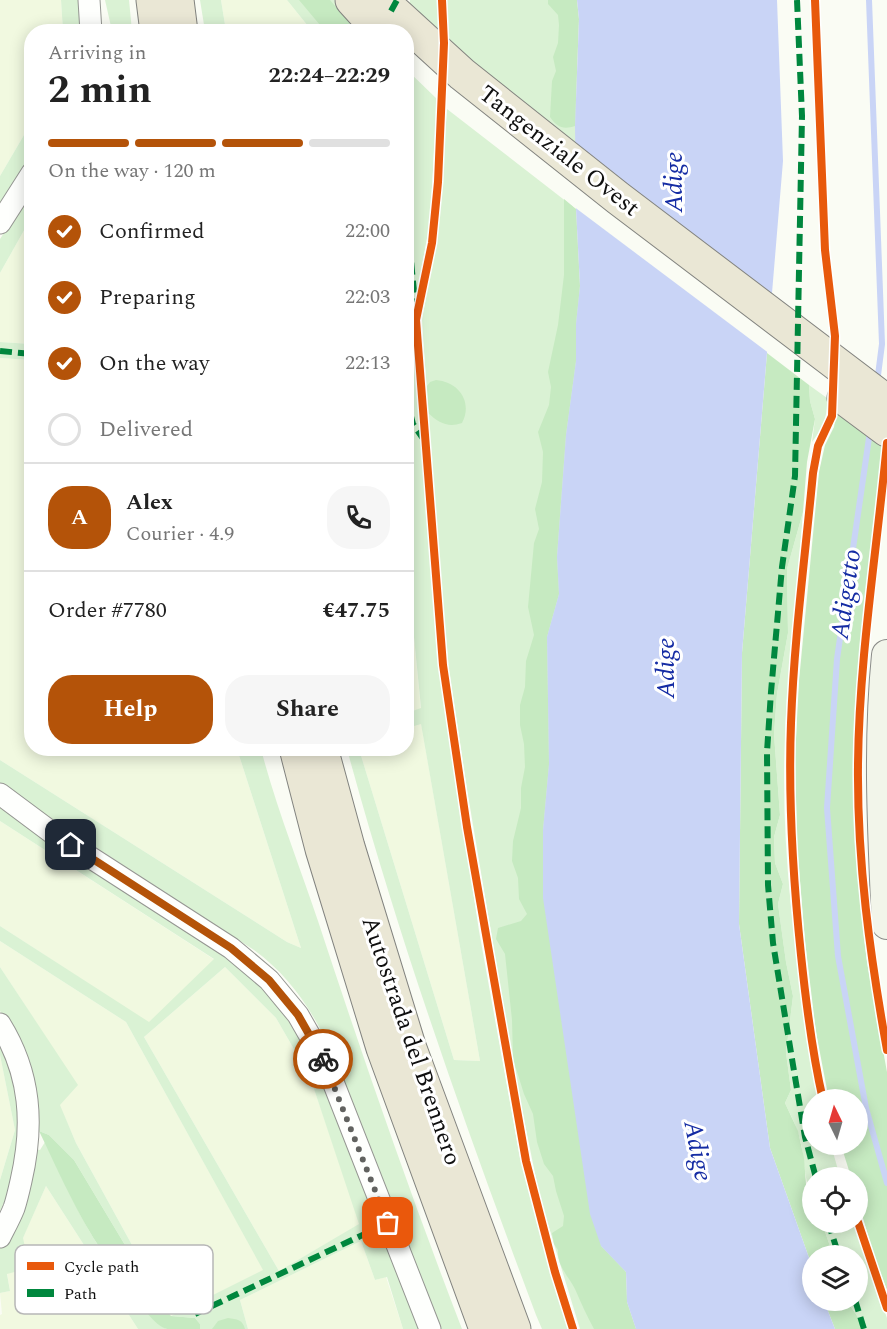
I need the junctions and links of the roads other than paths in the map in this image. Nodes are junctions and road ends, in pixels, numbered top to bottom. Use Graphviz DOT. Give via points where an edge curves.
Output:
graph roads {
  1 [pos="89,0"];
  2 [pos="153,0"];
  3 [pos="177,0"];
  4 [pos="352,0"];
  5 [pos="387,17"];
  6 [pos="90,24"];
  7 [pos="156,24"];
  8 [pos="180,24"];
  9 [pos="414,38"];
  10 [pos="414,61"];
  11 [pos="24,186"];
  12 [pos="0,223"];
  13 [pos="887,402"];
  14 [pos="887,430"];
  15 [pos="887,655"];
  16 [pos="298,756"];
  17 [pos="323,756"];
  18 [pos="884,777"];
  19 [pos="0,794"];
  20 [pos="885,832"];
  21 [pos="887,924"];
  22 [pos="0,1024"];
  23 [pos="0,1237"];
  24 [pos="430,1329"];
  25 [pos="486,1329"];
  26 [pos="514,1329"];
  1 -- 6 [label="street"];
  2 -- 7 [label="highway"];
  3 -- 8 [label="highway"];
  4 -- 5 [label="highway, Tangenziale Ovest"];
  9 -- 13 [label="highway, Tangenziale Ovest"];
  10 -- 14 [label="highway, Tangenziale Ovest"];
  11 -- 12 [label="street"];
  15 -- 18 [label="street" via="882,710"];
  16 -- 25 [label="highway, Autostrada del Brennero" via="383,1048"];
  17 -- 26 [label="highway, Autostrada del Brennero" via="409,1046"];
  18 -- 20 [label="street"];
  19 -- 24 [label="street" via="51,832 231,948 269,980 298,1015 326,1064"];
  20 -- 21 [label="street"];
  22 -- 23 [label="street" via="21,1071 28,1099 29,1140 15,1207"];
}
